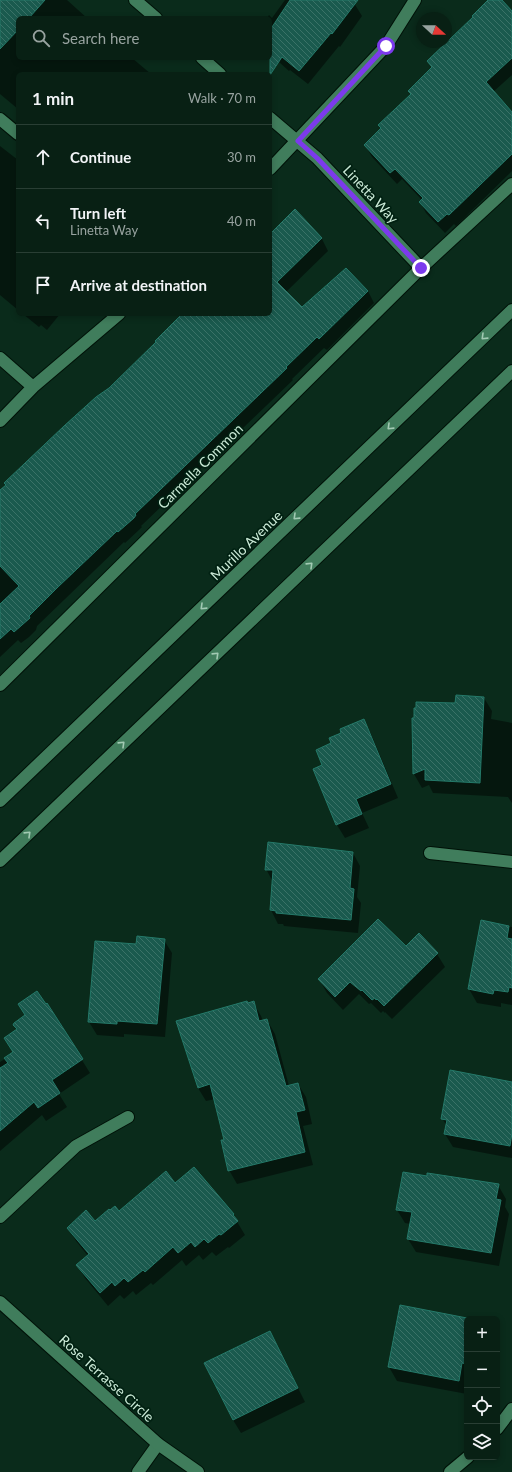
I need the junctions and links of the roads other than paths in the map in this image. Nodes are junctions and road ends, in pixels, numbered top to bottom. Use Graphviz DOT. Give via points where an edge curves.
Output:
graph roads {
  1 [pos="135,0"];
  2 [pos="415,0"];
  3 [pos="154,16"];
  4 [pos="204,60"];
  5 [pos="218,72"];
  6 [pos="0,119"];
  7 [pos="272,120"];
  8 [pos="16,132"];
  9 [pos="298,141"];
  10 [pos="272,167"];
  11 [pos="512,184"];
  12 [pos="421,268"];
  13 [pos="512,310"];
  14 [pos="117,316"];
  15 [pos="0,358"];
  16 [pos="512,371"];
  17 [pos="33,387"];
  18 [pos="0,421"];
  19 [pos="0,685"];
  20 [pos="0,801"];
  21 [pos="430,853"];
  22 [pos="0,861"];
  23 [pos="512,862"];
  24 [pos="128,1117"];
  25 [pos="0,1217"];
  26 [pos="0,1302"];
  27 [pos="512,1409"];
  28 [pos="500,1425"];
  29 [pos="158,1444"];
  30 [pos="464,1460"];
  31 [pos="138,1472"];
  32 [pos="198,1472"];
  33 [pos="450,1472"];
  1 -- 3 [label="main road"];
  2 -- 9 [label="main road" via="386,46"];
  4 -- 5 [label="main road"];
  6 -- 8 [label="main road"];
  7 -- 9 [label="main road, Linetta Way"];
  9 -- 10 [label="main road"];
  9 -- 12 [label="main road, Linetta Way"];
  11 -- 12 [label="main road, Carmella Common"];
  12 -- 19 [label="main road, Carmella Common"];
  13 -- 20 [label="main road, Murillo Avenue, one-way"];
  14 -- 17 [label="main road"];
  15 -- 17 [label="main road"];
  22 -- 16 [label="main road, one-way"];
  17 -- 18 [label="main road"];
  21 -- 23 [label="main road"];
  24 -- 25 [label="main road" via="76,1146"];
  26 -- 29 [label="main road, Rose Terrasse Circle"];
  27 -- 28 [label="main road"];
  29 -- 31 [label="main road"];
  29 -- 32 [label="main road, Rose Terrasse Circle"];
  30 -- 33 [label="main road"];
}
